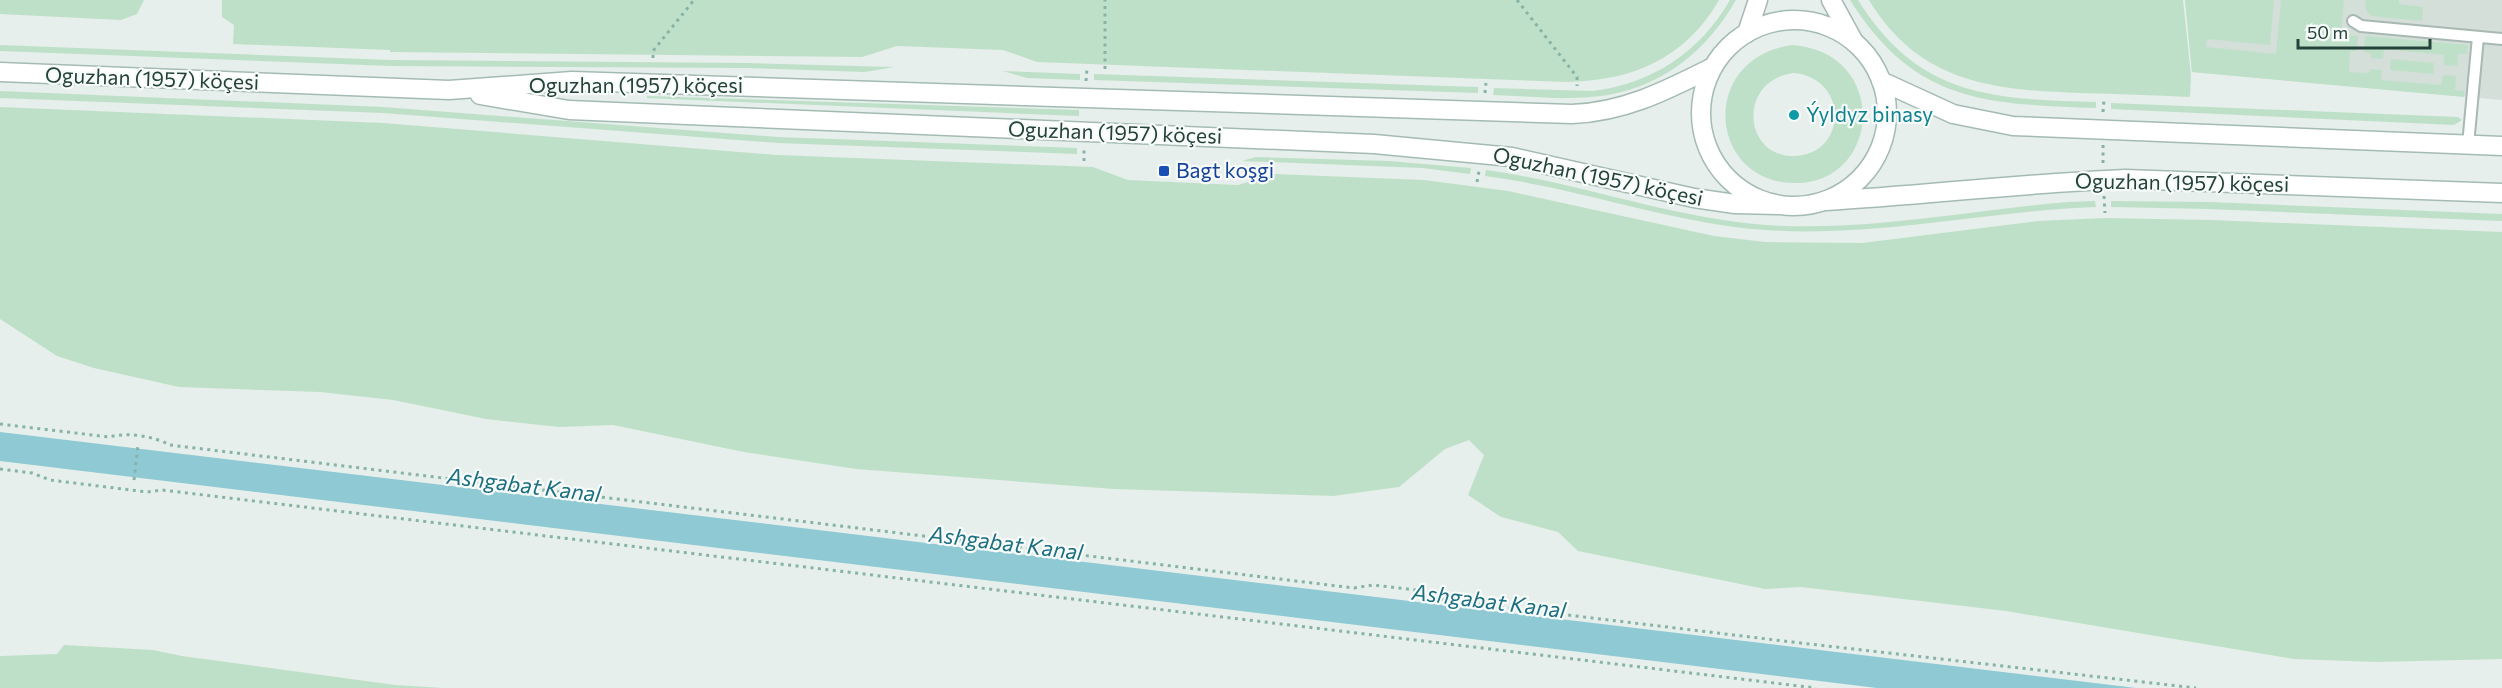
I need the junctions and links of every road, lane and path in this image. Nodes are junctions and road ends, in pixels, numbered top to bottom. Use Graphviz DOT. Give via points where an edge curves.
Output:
graph roads {
  1 [pos="694,0"];
  2 [pos="1105,0"];
  3 [pos="1517,0"];
  4 [pos="1758,0"];
  5 [pos="1831,0"];
  6 [pos="2353,21"];
  7 [pos="1747,33"];
  8 [pos="2478,37"];
  9 [pos="2502,39"];
  10 [pos="1854,42"];
  11 [pos="653,58"];
  12 [pos="1713,67"];
  13 [pos="1105,69"];
  14 [pos="0,72"];
  15 [pos="1881,81"];
  16 [pos="1577,86"];
  17 [pos="448,90"];
  18 [pos="2468,145"];
  19 [pos="2502,146"];
  20 [pos="2103,149"];
  21 [pos="2103,159"];
  22 [pos="2502,193"];
  23 [pos="1826,201"];
  24 [pos="1778,205"];
  25 [pos="0,424"];
  26 [pos="138,445"];
  27 [pos="0,469"];
  28 [pos="134,480"];
  29 [pos="1816,688"];
  30 [pos="2196,688"];
  1 -- 11 [label="path" via="653,51"];
  2 -- 13 [label="path"];
  3 -- 16 [label="path" via="1577,77"];
  4 -- 7 [label="main road"];
  5 -- 10 [label="main road"];
  6 -- 8 [label="lane" via="2361,26"];
  7 -- 10 [label="main road, Oguzhan (1957) köçesi" via="1794,20 1826,26"];
  7 -- 12 [label="main road, Oguzhan (1957) köçesi"];
  8 -- 9 [label="lane"];
  8 -- 18 [label="lane"];
  10 -- 15 [label="main road, Oguzhan (1957) köçesi"];
  12 -- 17 [label="main road, Oguzhan (1957) köçesi" via="1636,104 1572,114 572,81"];
  12 -- 24 [label="main road, Oguzhan (1957) köçesi" via="1704,89 1701,113 1710,152 1734,184"];
  14 -- 17 [label="main road, Oguzhan (1957) köçesi"];
  15 -- 18 [label="main road" via="1953,114 2013,126"];
  15 -- 23 [label="main road, Oguzhan (1957) köçesi" via="1887,113 1882,145 1875,160 1854,184"];
  17 -- 24 [label="main road, Oguzhan (1957) köçesi" via="569,110 1439,149 1512,157 1694,198"];
  18 -- 19 [label="main road"];
  20 -- 21 [label="path"];
  22 -- 23 [label="main road, Oguzhan (1957) köçesi" via="2125,179"];
  23 -- 24 [label="main road, Oguzhan (1957) köçesi"];
  25 -- 30 [label="path" via="129,436 170,445 1354,588 1373,585 1416,590 1435,598 1476,604"];
  26 -- 28 [label="path"];
  27 -- 29 [label="path" via="50,480 147,492 162,490"];
}
